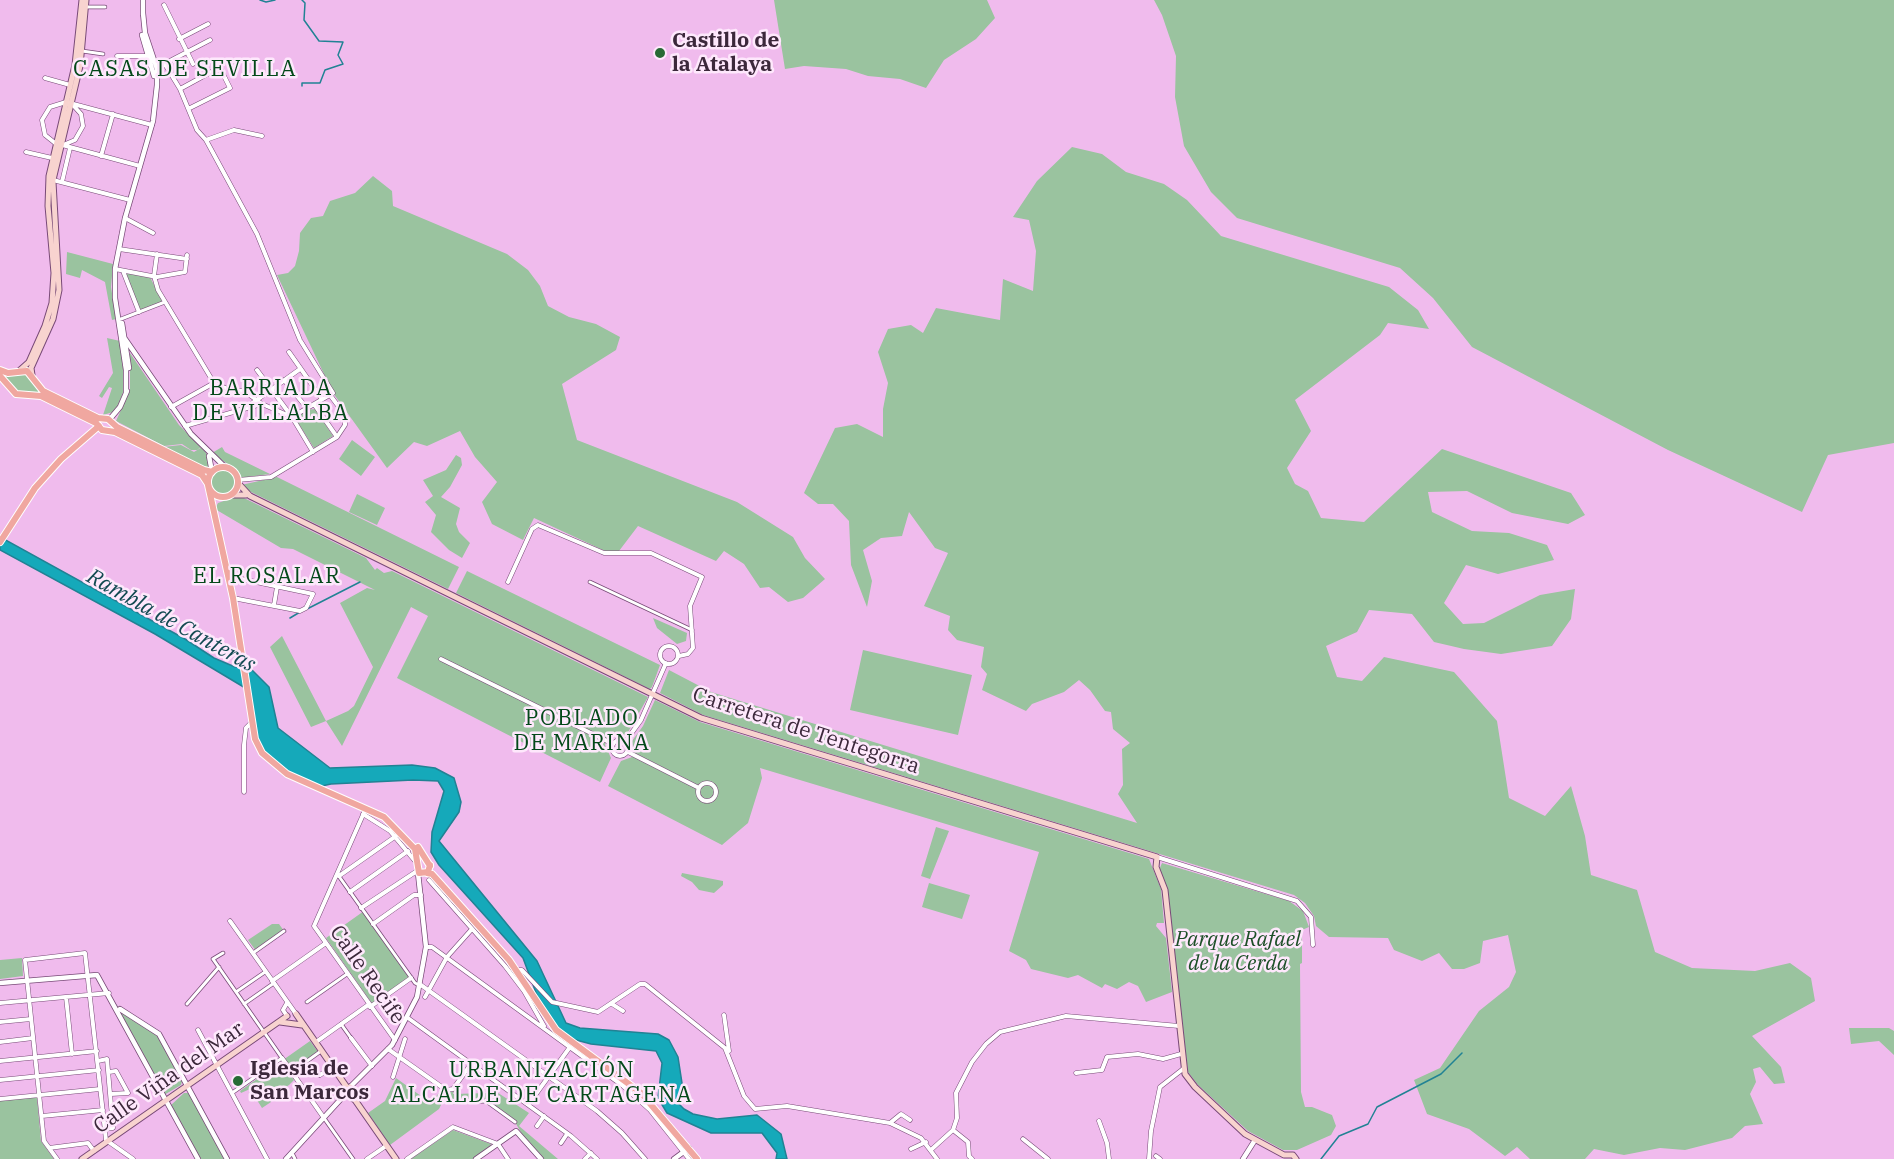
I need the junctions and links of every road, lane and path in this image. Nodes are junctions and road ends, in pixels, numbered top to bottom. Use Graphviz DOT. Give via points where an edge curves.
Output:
graph roads {
  1 [pos="143,0"];
  2 [pos="84,2"];
  3 [pos="164,5"];
  4 [pos="105,6"];
  5 [pos="143,13"];
  6 [pos="208,24"];
  7 [pos="179,39"];
  8 [pos="210,40"];
  9 [pos="145,43"];
  10 [pos="82,51"];
  11 [pos="186,52"];
  12 [pos="103,54"];
  13 [pos="149,56"];
  14 [pos="117,57"];
  15 [pos="155,61"];
  16 [pos="164,64"];
  17 [pos="193,64"];
  18 [pos="78,66"];
  19 [pos="157,69"];
  20 [pos="45,78"];
  21 [pos="155,81"];
  22 [pos="70,85"];
  23 [pos="180,89"];
  24 [pos="68,103"];
  25 [pos="190,108"];
  26 [pos="113,114"];
  27 [pos="153,116"];
  28 [pos="152,125"];
  29 [pos="262,136"];
  30 [pos="206,140"];
  31 [pos="57,144"];
  32 [pos="70,148"];
  33 [pos="27,152"];
  34 [pos="101,156"];
  35 [pos="51,158"];
  36 [pos="140,166"];
  37 [pos="53,181"];
  38 [pos="62,182"];
  39 [pos="130,200"];
  40 [pos="125,218"];
  41 [pos="153,233"];
  42 [pos="118,249"];
  43 [pos="157,254"];
  44 [pos="115,269"];
  45 [pos="123,271"];
  46 [pos="154,276"];
  47 [pos="165,302"];
  48 [pos="140,312"];
  49 [pos="119,318"];
  50 [pos="125,340"];
  51 [pos="133,351"];
  52 [pos="289,352"];
  53 [pos="127,354"];
  54 [pos="300,369"];
  55 [pos="0,370"];
  56 [pos="18,370"];
  57 [pos="256,370"];
  58 [pos="0,376"];
  59 [pos="33,378"];
  60 [pos="284,380"];
  61 [pos="214,383"];
  62 [pos="9,386"];
  63 [pos="270,390"];
  64 [pos="126,393"];
  65 [pos="331,394"];
  66 [pos="26,395"];
  67 [pos="322,399"];
  68 [pos="256,401"];
  69 [pos="262,404"];
  70 [pos="314,404"];
  71 [pos="171,407"];
  72 [pos="306,407"];
  73 [pos="244,409"];
  74 [pos="292,417"];
  75 [pos="107,420"];
  76 [pos="185,426"];
  77 [pos="103,429"];
  78 [pos="337,437"];
  79 [pos="206,451"];
  80 [pos="313,452"];
  81 [pos="226,468"];
  82 [pos="213,472"];
  83 [pos="238,482"];
  84 [pos="208,484"];
  85 [pos="231,495"];
  86 [pos="250,496"];
  87 [pos="222,497"];
  88 [pos="213,514"];
  89 [pos="2,540"];
  90 [pos="229,581"];
  91 [pos="508,582"];
  92 [pos="590,582"];
  93 [pos="278,587"];
  94 [pos="233,598"];
  95 [pos="274,605"];
  96 [pos="692,630"];
  97 [pos="679,656"];
  98 [pos="441,659"];
  99 [pos="666,664"];
  100 [pos="653,695"];
  101 [pos="253,721"];
  102 [pos="625,742"];
  103 [pos="613,744"];
  104 [pos="628,752"];
  105 [pos="699,788"];
  106 [pos="244,792"];
  107 [pos="367,810"];
  108 [pos="396,836"];
  109 [pos="408,851"];
  110 [pos="1157,857"];
  111 [pos="428,863"];
  112 [pos="421,869"];
  113 [pos="338,875"];
  114 [pos="429,880"];
  115 [pos="350,892"];
  116 [pos="421,895"];
  117 [pos="458,903"];
  118 [pos="362,908"];
  119 [pos="230,921"];
  120 [pos="373,924"];
  121 [pos="474,927"];
  122 [pos="284,931"];
  123 [pos="326,943"];
  124 [pos="1313,945"];
  125 [pos="426,947"];
  126 [pos="223,953"];
  127 [pos="253,953"];
  128 [pos="446,957"];
  129 [pos="219,967"];
  130 [pos="517,970"];
  131 [pos="266,972"];
  132 [pos="89,974"];
  133 [pos="347,974"];
  134 [pos="411,978"];
  135 [pos="27,980"];
  136 [pos="273,982"];
  137 [pos="0,983"];
  138 [pos="421,985"];
  139 [pos="429,989"];
  140 [pos="236,992"];
  141 [pos="109,993"];
  142 [pos="91,994"];
  143 [pos="66,996"];
  144 [pos="425,997"];
  145 [pos="30,1000"];
  146 [pos="307,1002"];
  147 [pos="0,1004"];
  148 [pos="187,1004"];
  149 [pos="244,1004"];
  150 [pos="286,1004"];
  151 [pos="612,1004"];
  152 [pos="369,1006"];
  153 [pos="623,1011"];
  154 [pos="296,1014"];
  155 [pos="724,1015"];
  156 [pos="408,1018"];
  157 [pos="32,1019"];
  158 [pos="288,1020"];
  159 [pos="0,1022"];
  160 [pos="276,1024"];
  161 [pos="341,1024"];
  162 [pos="303,1026"];
  163 [pos="1179,1026"];
  164 [pos="198,1030"];
  165 [pos="546,1030"];
  166 [pos="264,1032"];
  167 [pos="33,1038"];
  168 [pos="351,1038"];
  169 [pos="405,1039"];
  170 [pos="395,1040"];
  171 [pos="0,1042"];
  172 [pos="315,1042"];
  173 [pos="571,1045"];
  174 [pos="388,1049"];
  175 [pos="97,1051"];
  176 [pos="321,1051"];
  177 [pos="72,1054"];
  178 [pos="1181,1054"];
  179 [pos="730,1055"];
  180 [pos="400,1057"];
  181 [pos="35,1058"];
  182 [pos="282,1058"];
  183 [pos="98,1060"];
  184 [pos="0,1061"];
  185 [pos="471,1064"];
  186 [pos="217,1065"];
  187 [pos="332,1067"];
  188 [pos="372,1067"];
  189 [pos="1183,1069"];
  190 [pos="99,1070"];
  191 [pos="109,1072"];
  192 [pos="292,1072"];
  193 [pos="1076,1073"];
  194 [pos="320,1075"];
  195 [pos="37,1076"];
  196 [pos="549,1076"];
  197 [pos="393,1077"];
  198 [pos="0,1080"];
  199 [pos="187,1086"];
  200 [pos="100,1089"];
  201 [pos="350,1091"];
  202 [pos="111,1094"];
  203 [pos="232,1094"];
  204 [pos="39,1095"];
  205 [pos="0,1099"];
  206 [pos="167,1100"];
  207 [pos="454,1102"];
  208 [pos="528,1105"];
  209 [pos="103,1110"];
  210 [pos="42,1116"];
  211 [pos="544,1116"];
  212 [pos="324,1119"];
  213 [pos="910,1120"];
  214 [pos="1099,1121"];
  215 [pos="515,1122"];
  216 [pos="890,1123"];
  217 [pos="537,1126"];
  218 [pos="105,1129"];
  219 [pos="953,1130"];
  220 [pos="567,1134"];
  221 [pos="1023,1139"];
  222 [pos="1255,1140"];
  223 [pos="107,1142"];
  224 [pos="926,1142"];
  225 [pos="561,1143"];
  226 [pos="498,1144"];
  227 [pos="387,1145"];
  228 [pos="49,1148"];
  229 [pos="911,1149"];
  230 [pos="932,1149"];
  231 [pos="687,1150"];
  232 [pos="94,1151"];
  233 [pos="591,1153"];
  234 [pos="1156,1156"];
  235 [pos="291,1158"];
  236 [pos="57,1159"];
  237 [pos="82,1159"];
  238 [pos="133,1159"];
  239 [pos="198,1159"];
  240 [pos="227,1159"];
  241 [pos="267,1159"];
  242 [pos="352,1159"];
  243 [pos="367,1159"];
  244 [pos="396,1159"];
  245 [pos="407,1159"];
  246 [pos="476,1159"];
  247 [pos="508,1159"];
  248 [pos="541,1159"];
  249 [pos="585,1159"];
  250 [pos="597,1159"];
  251 [pos="645,1159"];
  252 [pos="674,1159"];
  253 [pos="689,1159"];
  254 [pos="697,1159"];
  255 [pos="937,1159"];
  256 [pos="972,1159"];
  257 [pos="1048,1159"];
  258 [pos="1108,1159"];
  259 [pos="1149,1159"];
  260 [pos="1160,1159"];
  261 [pos="1243,1159"];
  262 [pos="1296,1159"];
  1 -- 5 [label="street"];
  2 -- 4 [label="street"];
  2 -- 10 [label="main road"];
  2 -- 18 [label="main road"];
  3 -- 7 [label="street"];
  5 -- 9 [label="street" via="141,30"];
  5 -- 15 [label="street"];
  6 -- 7 [label="street"];
  7 -- 11 [label="street"];
  8 -- 11 [label="street"];
  9 -- 13 [label="street"];
  9 -- 15 [label="street"];
  10 -- 12 [label="street"];
  10 -- 18 [label="main road"];
  11 -- 16 [label="street"];
  11 -- 17 [label="street"];
  13 -- 14 [label="street"];
  13 -- 21 [label="street"];
  15 -- 16 [label="street"];
  15 -- 19 [label="street"];
  15 -- 21 [label="street"];
  16 -- 19 [label="street"];
  16 -- 23 [label="street"];
  18 -- 22 [label="main road"];
  18 -- 24 [label="main road"];
  19 -- 27 [label="street"];
  20 -- 22 [label="street"];
  21 -- 27 [label="street"];
  22 -- 24 [label="main road"];
  23 -- 25 [label="street"];
  23 -- 25 [label="street" via="221,70 230,88"];
  24 -- 26 [label="street"];
  24 -- 31 [label="main road"];
  24 -- 31 [label="street" via="81,114 82,130 75,140"];
  24 -- 31 [label="street" via="50,107 42,120 45,135"];
  25 -- 30 [label="street" via="197,130"];
  26 -- 28 [label="street"];
  26 -- 34 [label="street"];
  27 -- 28 [label="street"];
  28 -- 36 [label="street"];
  29 -- 30 [label="street" via="234,130"];
  30 -- 65 [label="street" via="257,234 296,330"];
  31 -- 32 [label="street"];
  31 -- 35 [label="main road"];
  31 -- 37 [label="main road"];
  32 -- 34 [label="street"];
  32 -- 38 [label="street"];
  33 -- 35 [label="street"];
  34 -- 36 [label="street"];
  35 -- 56 [label="main road" via="48,197 54,293 43,332 28,364"];
  36 -- 39 [label="street"];
  37 -- 38 [label="street"];
  37 -- 59 [label="main road" via="59,290 53,319 32,368"];
  38 -- 39 [label="street"];
  39 -- 40 [label="street"];
  40 -- 41 [label="street"];
  40 -- 42 [label="street"];
  42 -- 43 [label="street"];
  42 -- 44 [label="street"];
  43 -- 46 [label="street"];
  43 -- 46 [label="street" via="187,257 185,272"];
  44 -- 45 [label="street"];
  44 -- 49 [label="street"];
  45 -- 46 [label="street"];
  45 -- 48 [label="street"];
  46 -- 47 [label="street"];
  47 -- 48 [label="street"];
  47 -- 61 [label="street"];
  48 -- 49 [label="street"];
  49 -- 50 [label="street"];
  49 -- 64 [label="street"];
  50 -- 51 [label="street"];
  50 -- 53 [label="street"];
  51 -- 53 [label="street"];
  51 -- 71 [label="street"];
  52 -- 54 [label="street"];
  53 -- 64 [label="street"];
  54 -- 60 [label="street"];
  54 -- 67 [label="street"];
  55 -- 56 [label="main road"];
  56 -- 59 [label="main road"];
  56 -- 62 [label="main road" via="9,378"];
  57 -- 63 [label="street"];
  58 -- 62 [label="main road"];
  59 -- 66 [label="main road" via="33,389"];
  59 -- 75 [label="main road" via="40,389"];
  60 -- 63 [label="street"];
  60 -- 72 [label="street"];
  61 -- 68 [label="street" via="244,391"];
  61 -- 71 [label="street"];
  62 -- 66 [label="main road" via="16,394"];
  63 -- 68 [label="street"];
  63 -- 74 [label="street"];
  64 -- 75 [label="street" via="120,407"];
  65 -- 67 [label="street"];
  65 -- 78 [label="street" via="345,416 345,425"];
  66 -- 77 [label="main road" via="41,396"];
  67 -- 70 [label="street"];
  68 -- 69 [label="street"];
  68 -- 73 [label="street"];
  69 -- 73 [label="street"];
  69 -- 74 [label="street"];
  70 -- 72 [label="street"];
  70 -- 78 [label="street"];
  71 -- 76 [label="street"];
  72 -- 74 [label="street"];
  73 -- 76 [label="street"];
  74 -- 80 [label="street"];
  75 -- 77 [label="main road"];
  75 -- 77 [label="main road" via="110,428"];
  75 -- 82 [label="main road"];
  76 -- 79 [label="street"];
  77 -- 84 [label="main road" via="202,475"];
  77 -- 89 [label="main road" via="51,469"];
  78 -- 80 [label="street"];
  79 -- 81 [label="street"];
  79 -- 82 [label="street"];
  80 -- 83 [label="street" via="271,477"];
  81 -- 82 [label="main road"];
  81 -- 83 [label="main road" via="234,472"];
  82 -- 84 [label="main road"];
  83 -- 85 [label="main road"];
  83 -- 86 [label="main road, Carretera de Tentegorra"];
  84 -- 87 [label="main road" via="213,493"];
  84 -- 88 [label="main road"];
  85 -- 86 [label="main road, Carretera de Tentegorra"];
  85 -- 87 [label="main road"];
  86 -- 100 [label="main road, Carretera de Tentegorra"];
  87 -- 88 [label="main road" via="213,504"];
  88 -- 90 [label="main road"];
  90 -- 93 [label="street" via="237,578"];
  90 -- 94 [label="main road"];
  91 -- 96 [label="street" via="532,529 541,524 604,553 645,552 702,577 690,606"];
  92 -- 96 [label="street"];
  93 -- 95 [label="street"];
  93 -- 95 [label="street" via="313,594 300,611"];
  94 -- 95 [label="street"];
  94 -- 101 [label="main road"];
  96 -- 97 [label="street" via="692,650"];
  97 -- 99 [label="street" via="675,662"];
  97 -- 99 [label="street" via="674,647 665,647 660,655"];
  98 -- 103 [label="street"];
  99 -- 100 [label="street"];
  100 -- 102 [label="street"];
  100 -- 110 [label="main road, Carretera de Tentegorra" via="710,721"];
  101 -- 106 [label="street" via="246,728"];
  101 -- 107 [label="main road" via="259,748 267,760"];
  102 -- 103 [label="street" via="618,740"];
  102 -- 104 [label="street"];
  103 -- 104 [label="street" via="617,756"];
  104 -- 105 [label="street"];
  105 -- 105 [label="street" via="702,800 707,802 715,797 711,784 704,783"];
  107 -- 108 [label="street"];
  107 -- 111 [label="main road" via="391,819 406,832"];
  107 -- 112 [label="main road" via="389,821 407,839 415,849"];
  107 -- 113 [label="street"];
  108 -- 109 [label="street"];
  108 -- 113 [label="street"];
  109 -- 112 [label="street"];
  109 -- 115 [label="street"];
  110 -- 124 [label="street, Carretera de Tentegorra" via="1297,901 1311,917"];
  110 -- 163 [label="main road" via="1156,867 1165,890"];
  111 -- 112 [label="main road"];
  111 -- 112 [label="main road"];
  111 -- 117 [label="main road"];
  112 -- 116 [label="street"];
  112 -- 117 [label="main road" via="432,874"];
  112 -- 118 [label="street"];
  113 -- 115 [label="street"];
  113 -- 123 [label="street, Calle Recife" via="314,926"];
  114 -- 121 [label="street"];
  115 -- 118 [label="street"];
  116 -- 120 [label="street" via="414,895"];
  116 -- 125 [label="street"];
  117 -- 121 [label="main road"];
  118 -- 120 [label="street"];
  119 -- 127 [label="street"];
  120 -- 134 [label="street"];
  121 -- 128 [label="street"];
  121 -- 130 [label="main road"];
  121 -- 165 [label="street" via="519,983"];
  122 -- 127 [label="street"];
  123 -- 133 [label="street, Calle Recife"];
  123 -- 136 [label="street"];
  125 -- 128 [label="street"];
  125 -- 138 [label="street"];
  126 -- 129 [label="street" via="213,959"];
  127 -- 131 [label="street"];
  128 -- 139 [label="street"];
  128 -- 165 [label="street"];
  129 -- 140 [label="street"];
  129 -- 148 [label="street"];
  130 -- 151 [label="street" via="522,970 555,1003 598,1012"];
  130 -- 173 [label="main road"];
  131 -- 136 [label="street"];
  131 -- 140 [label="street"];
  132 -- 135 [label="street"];
  132 -- 135 [label="street" via="85,953 25,960"];
  132 -- 141 [label="street" via="95,973"];
  132 -- 142 [label="street"];
  133 -- 146 [label="street"];
  133 -- 152 [label="street, Calle Recife"];
  134 -- 138 [label="street"];
  134 -- 152 [label="street"];
  135 -- 137 [label="street"];
  135 -- 145 [label="street"];
  136 -- 149 [label="street"];
  136 -- 150 [label="street"];
  138 -- 139 [label="street"];
  138 -- 156 [label="street"];
  139 -- 144 [label="street"];
  139 -- 196 [label="street"];
  140 -- 149 [label="street"];
  141 -- 142 [label="street"];
  141 -- 199 [label="street" via="123,1012 157,1031"];
  141 -- 206 [label="street"];
  142 -- 143 [label="street"];
  142 -- 175 [label="street"];
  143 -- 145 [label="street"];
  143 -- 177 [label="street"];
  145 -- 147 [label="street"];
  145 -- 157 [label="street"];
  149 -- 166 [label="street"];
  150 -- 154 [label="street"];
  150 -- 158 [label="street"];
  151 -- 153 [label="street"];
  151 -- 179 [label="street" via="645,984 716,1038"];
  152 -- 161 [label="street"];
  152 -- 170 [label="street, Calle Recife"];
  154 -- 158 [label="main road"];
  154 -- 162 [label="main road"];
  155 -- 179 [label="street"];
  156 -- 170 [label="street"];
  156 -- 185 [label="street"];
  157 -- 159 [label="street"];
  157 -- 167 [label="street"];
  158 -- 160 [label="main road"];
  158 -- 160 [label="main road"];
  158 -- 162 [label="main road"];
  160 -- 166 [label="main road, Calle Viña del Mar"];
  161 -- 168 [label="street"];
  161 -- 172 [label="street"];
  162 -- 172 [label="main road"];
  163 -- 178 [label="main road"];
  163 -- 219 [label="street" via="1066,1016 1004,1031 983,1047 958,1088"];
  164 -- 186 [label="street"];
  165 -- 173 [label="street"];
  166 -- 182 [label="street"];
  166 -- 186 [label="main road, Calle Viña del Mar"];
  167 -- 171 [label="street"];
  167 -- 181 [label="street"];
  168 -- 188 [label="street"];
  169 -- 180 [label="street"];
  170 -- 174 [label="street"];
  172 -- 176 [label="main road"];
  173 -- 196 [label="street"];
  173 -- 231 [label="main road" via="641,1093"];
  174 -- 180 [label="street"];
  174 -- 188 [label="street"];
  175 -- 177 [label="street"];
  175 -- 183 [label="street"];
  176 -- 187 [label="main road"];
  176 -- 192 [label="street"];
  177 -- 181 [label="street"];
  178 -- 189 [label="main road"];
  178 -- 193 [label="street" via="1163,1059 1138,1054 1107,1057 1102,1070"];
  179 -- 216 [label="street" via="738,1082 755,1109 787,1106"];
  180 -- 185 [label="street" via="446,1090 453,1089"];
  180 -- 197 [label="street"];
  181 -- 184 [label="street"];
  181 -- 195 [label="street"];
  182 -- 192 [label="street"];
  182 -- 203 [label="street"];
  183 -- 190 [label="street"];
  183 -- 191 [label="street" via="107,1059"];
  185 -- 208 [label="street"];
  186 -- 199 [label="main road, Calle Viña del Mar"];
  186 -- 203 [label="street"];
  187 -- 194 [label="street"];
  187 -- 201 [label="main road"];
  188 -- 201 [label="street"];
  189 -- 222 [label="main road" via="1195,1087"];
  189 -- 259 [label="street" via="1161,1085"];
  190 -- 195 [label="street"];
  190 -- 200 [label="street"];
  191 -- 202 [label="street"];
  191 -- 202 [label="street" via="116,1071 128,1093"];
  192 -- 212 [label="street"];
  195 -- 198 [label="street"];
  195 -- 204 [label="street"];
  196 -- 208 [label="street"];
  196 -- 251 [label="street" via="609,1121"];
  199 -- 206 [label="main road, Calle Viña del Mar"];
  199 -- 240 [label="street"];
  200 -- 204 [label="street"];
  200 -- 209 [label="street"];
  201 -- 212 [label="street"];
  201 -- 227 [label="main road"];
  202 -- 218 [label="street" via="113,1128"];
  203 -- 241 [label="street"];
  204 -- 205 [label="street"];
  204 -- 210 [label="street"];
  206 -- 223 [label="main road, Calle Viña del Mar"];
  206 -- 239 [label="street"];
  207 -- 215 [label="street" via="486,1101"];
  208 -- 211 [label="street"];
  209 -- 210 [label="street"];
  209 -- 218 [label="street"];
  210 -- 228 [label="street" via="44,1141"];
  211 -- 217 [label="street"];
  211 -- 220 [label="street"];
  212 -- 235 [label="street"];
  212 -- 235 [label="street"];
  212 -- 242 [label="street"];
  213 -- 216 [label="street" via="901,1113"];
  214 -- 258 [label="street"];
  216 -- 224 [label="street"];
  218 -- 223 [label="street"];
  219 -- 230 [label="street"];
  219 -- 256 [label="street" via="968,1142"];
  220 -- 225 [label="street"];
  220 -- 233 [label="street"];
  221 -- 257 [label="street"];
  222 -- 261 [label="street"];
  222 -- 262 [label="main road"];
  223 -- 232 [label="main road, Calle Viña del Mar"];
  223 -- 238 [label="street"];
  224 -- 229 [label="street"];
  224 -- 230 [label="street"];
  226 -- 245 [label="street" via="453,1127"];
  226 -- 246 [label="street"];
  226 -- 247 [label="street"];
  226 -- 248 [label="street" via="516,1131"];
  227 -- 243 [label="street"];
  227 -- 244 [label="main road"];
  228 -- 232 [label="street" via="88,1143"];
  228 -- 236 [label="street"];
  230 -- 255 [label="street"];
  231 -- 252 [label="street"];
  231 -- 253 [label="street"];
  231 -- 254 [label="main road"];
  232 -- 237 [label="main road, Calle Viña del Mar"];
  233 -- 249 [label="street"];
  233 -- 250 [label="street"];
  234 -- 260 [label="street"];
}
